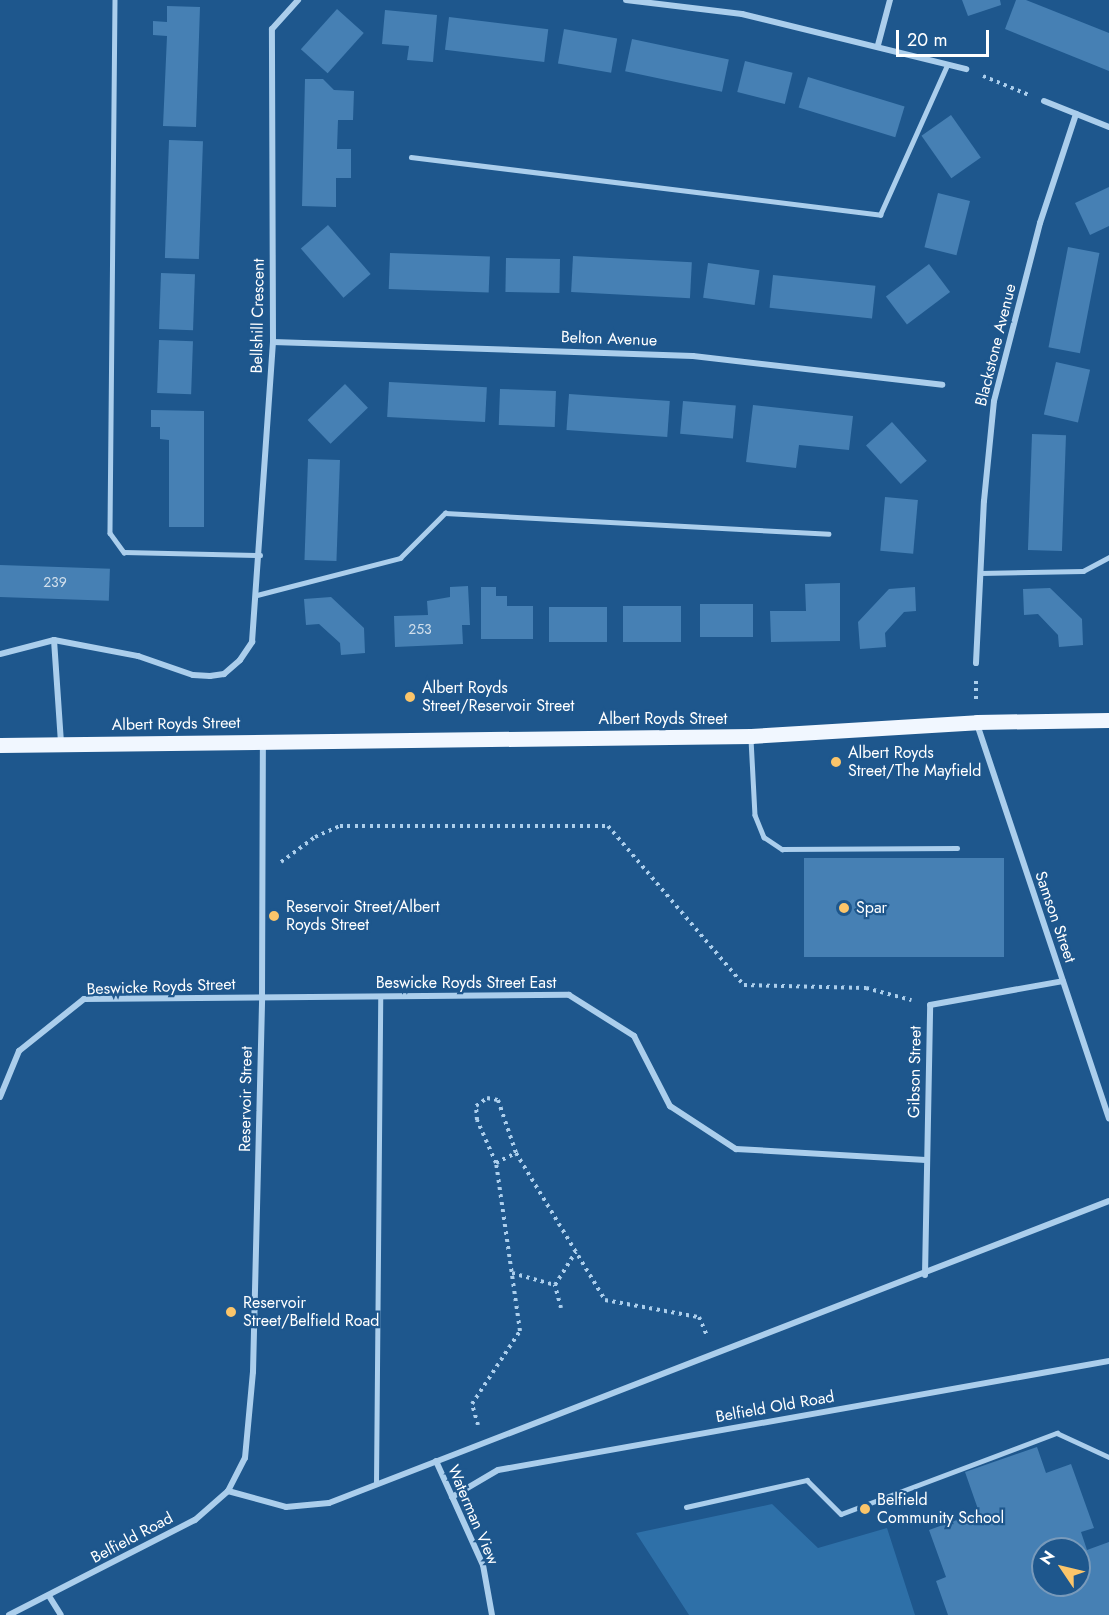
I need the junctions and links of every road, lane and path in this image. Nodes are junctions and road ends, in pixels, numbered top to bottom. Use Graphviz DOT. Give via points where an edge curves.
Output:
graph roads {
  1 [pos="115,0"];
  2 [pos="298,0"];
  3 [pos="626,0"];
  4 [pos="890,0"];
  5 [pos="878,45"];
  6 [pos="946,65"];
  7 [pos="966,69"];
  8 [pos="1044,101"];
  9 [pos="1076,114"];
  10 [pos="1109,127"];
  11 [pos="411,157"];
  12 [pos="273,342"];
  13 [pos="942,385"];
  14 [pos="828,534"];
  15 [pos="260,555"];
  16 [pos="1109,557"];
  17 [pos="980,573"];
  18 [pos="257,595"];
  19 [pos="54,640"];
  20 [pos="0,654"];
  21 [pos="976,663"];
  22 [pos="1109,720"];
  23 [pos="976,723"];
  24 [pos="751,736"];
  25 [pos="263,740"];
  26 [pos="0,745"];
  27 [pos="61,745"];
  28 [pos="957,848"];
  29 [pos="262,876"];
  30 [pos="1063,981"];
  31 [pos="380,997"];
  32 [pos="262,998"];
  33 [pos="930,1005"];
  34 [pos="0,1097"];
  35 [pos="1109,1119"];
  36 [pos="516,1153"];
  37 [pos="926,1160"];
  38 [pos="496,1163"];
  39 [pos="1109,1202"];
  40 [pos="576,1252"];
  41 [pos="512,1273"];
  42 [pos="925,1275"];
  43 [pos="555,1285"];
  44 [pos="561,1308"];
  45 [pos="715,1356"];
  46 [pos="1109,1361"];
  47 [pos="485,1445"];
  48 [pos="1109,1457"];
  49 [pos="244,1458"];
  50 [pos="436,1461"];
  51 [pos="376,1484"];
  52 [pos="228,1491"];
  53 [pos="452,1497"];
  54 [pos="686,1507"];
  55 [pos="49,1596"];
  56 [pos="9,1615"];
  57 [pos="61,1615"];
  58 [pos="492,1615"];
  1 -- 15 [label="lane" via="110,533 116,547 124,552"];
  2 -- 12 [label="street, Bellshill Crescent" via="272,29"];
  3 -- 5 [label="street" via="742,14"];
  4 -- 5 [label="street"];
  5 -- 6 [label="street"];
  6 -- 7 [label="street"];
  6 -- 11 [label="lane" via="880,215"];
  7 -- 8 [label="path"];
  8 -- 9 [label="street"];
  9 -- 10 [label="street"];
  9 -- 17 [label="street, Blackstone Avenue" via="1040,223 994,397"];
  12 -- 13 [label="street, Belton Avenue" via="693,356"];
  12 -- 15 [label="street, Bellshill Crescent"];
  14 -- 18 [label="lane" via="445,513 400,558"];
  15 -- 18 [label="street, Bellshill Crescent"];
  16 -- 17 [label="lane" via="1083,571"];
  17 -- 21 [label="street, Blackstone Avenue"];
  18 -- 19 [label="street, Bellshill Crescent" via="252,642 224,674 193,675 138,656"];
  19 -- 20 [label="street"];
  19 -- 27 [label="street"];
  21 -- 23 [label="path"];
  22 -- 23 [label="main road, Albert Royds Street"];
  23 -- 24 [label="main road, Albert Royds Street"];
  23 -- 30 [label="street, Samson Street"];
  24 -- 25 [label="main road, Albert Royds Street"];
  24 -- 28 [label="lane" via="755,815 764,837 782,849"];
  25 -- 27 [label="main road, Albert Royds Street"];
  25 -- 29 [label="street, Reservoir Street"];
  26 -- 27 [label="main road, Albert Royds Street"];
  29 -- 32 [label="street, Reservoir Street"];
  29 -- 33 [label="path" via="315,837 340,826 608,826 744,985 866,988"];
  30 -- 33 [label="street, Gibson Street"];
  30 -- 35 [label="street, Samson Street"];
  31 -- 32 [label="street, Beswicke Royds Street East"];
  31 -- 37 [label="street, Beswicke Royds Street East" via="569,995 634,1036 669,1106 736,1149"];
  31 -- 51 [label="lane"];
  32 -- 34 [label="street, Beswicke Royds Street" via="84,999 19,1051"];
  32 -- 49 [label="street, Reservoir Street" via="253,1371"];
  33 -- 37 [label="street, Gibson Street"];
  36 -- 38 [label="path"];
  36 -- 38 [label="path" via="498,1100 487,1098 476,1106 477,1120"];
  36 -- 40 [label="path"];
  37 -- 42 [label="street, Gibson Street"];
  38 -- 41 [label="path"];
  39 -- 42 [label="street"];
  40 -- 43 [label="path"];
  40 -- 45 [label="path" via="605,1300 699,1317"];
  41 -- 43 [label="path"];
  41 -- 47 [label="path" via="520,1331 472,1404"];
  42 -- 45 [label="street"];
  43 -- 44 [label="path"];
  45 -- 47 [label="street"];
  46 -- 53 [label="street, Belfield Old Road" via="498,1470"];
  47 -- 50 [label="street"];
  48 -- 54 [label="lane" via="1057,1432 841,1514 807,1480"];
  49 -- 52 [label="street, Belfield Road"];
  50 -- 51 [label="street"];
  50 -- 53 [label="street, Waterman View"];
  51 -- 52 [label="street" via="329,1503 286,1508"];
  52 -- 55 [label="street, Belfield Road" via="195,1520"];
  53 -- 58 [label="street, Waterman View" via="483,1565"];
  55 -- 56 [label="street, Belfield Road"];
  55 -- 57 [label="street"];
}
